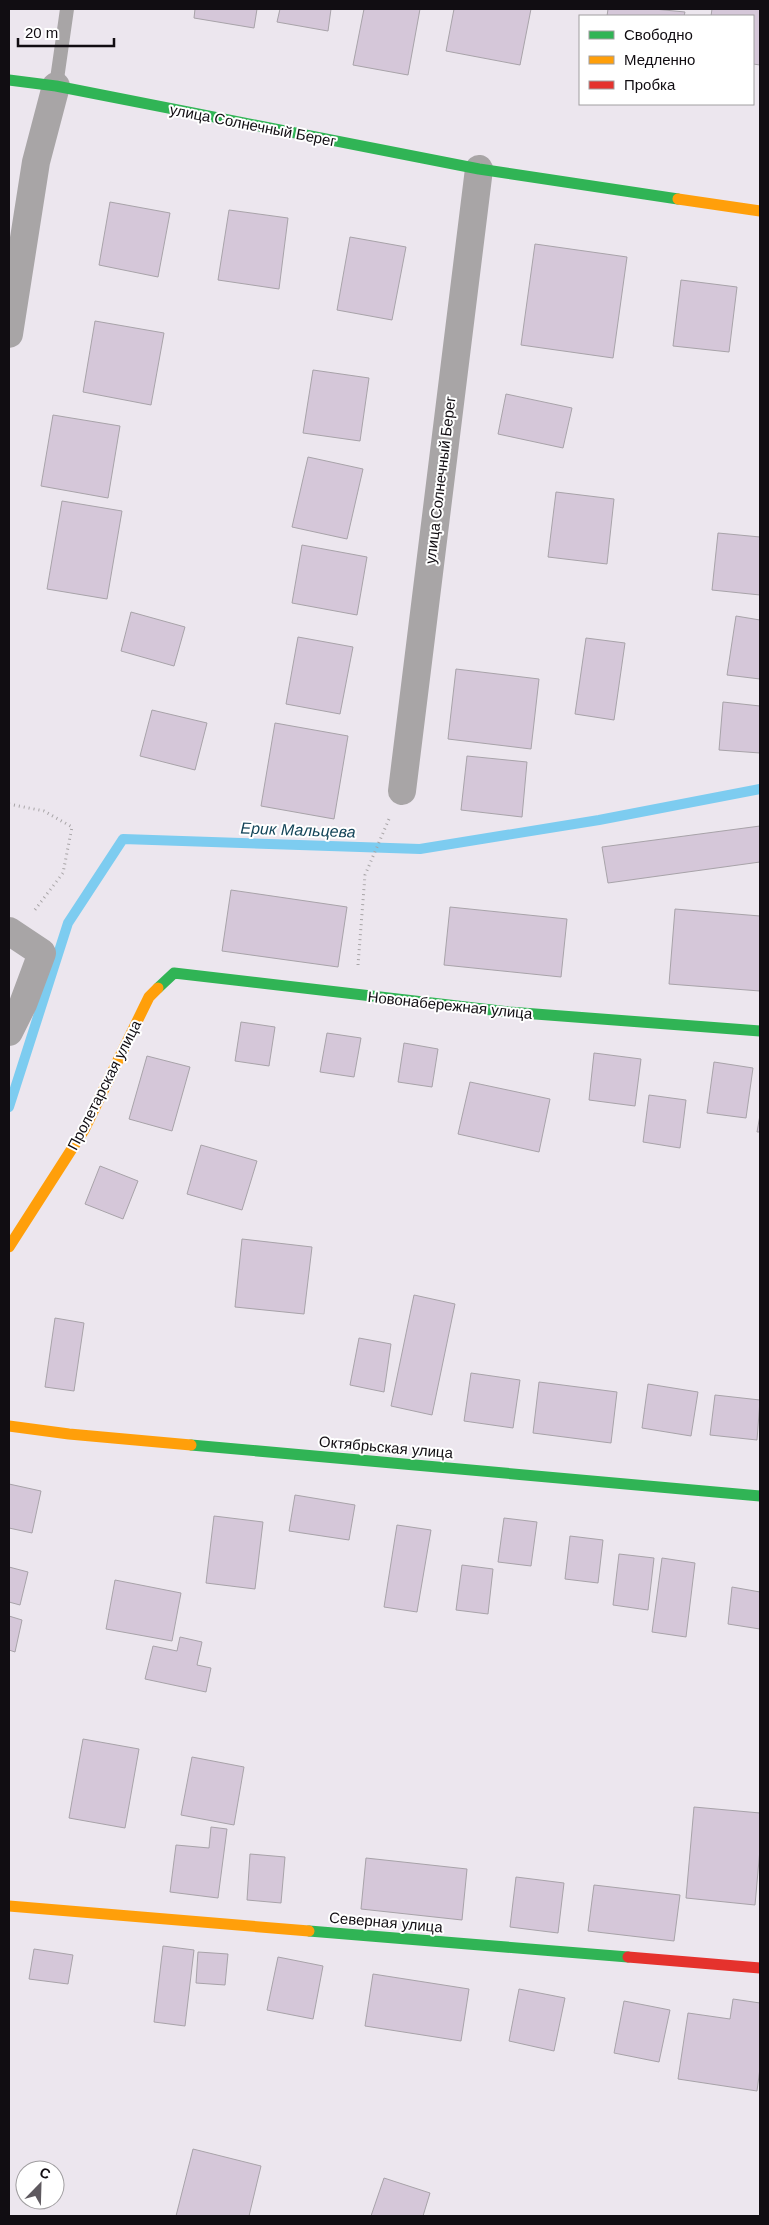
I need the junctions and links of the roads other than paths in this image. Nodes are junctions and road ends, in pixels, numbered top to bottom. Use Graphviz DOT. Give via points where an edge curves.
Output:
graph roads {
  1 [pos="67,9"];
  2 [pos="9,80"];
  3 [pos="56,86"];
  4 [pos="479,169"];
  5 [pos="760,211"];
  6 [pos="9,334"];
  7 [pos="402,791"];
  8 [pos="12,933"];
  9 [pos="149,997"];
  10 [pos="760,1031"];
  11 [pos="9,1032"];
  12 [pos="9,1247"];
  13 [pos="9,1426"];
  14 [pos="760,1496"];
  15 [pos="9,1906"];
  16 [pos="760,1968"];
  1 -- 3 [label="lane"];
  2 -- 3 [label="street, улица Солнечный Берег"];
  3 -- 4 [label="street, улица Солнечный Берег"];
  3 -- 6 [label="street" via="36,162"];
  4 -- 5 [label="street, улица Солнечный Берег"];
  4 -- 7 [label="street, улица Солнечный Берег"];
  8 -- 11 [label="street" via="42,953"];
  9 -- 10 [label="street, Новонабережная улица" via="174,974 509,1012"];
  9 -- 12 [label="street, Пролетарская улица" via="84,1130"];
  13 -- 14 [label="street, Октябрьская улица"];
  15 -- 16 [label="street, Северная улица"];
}
